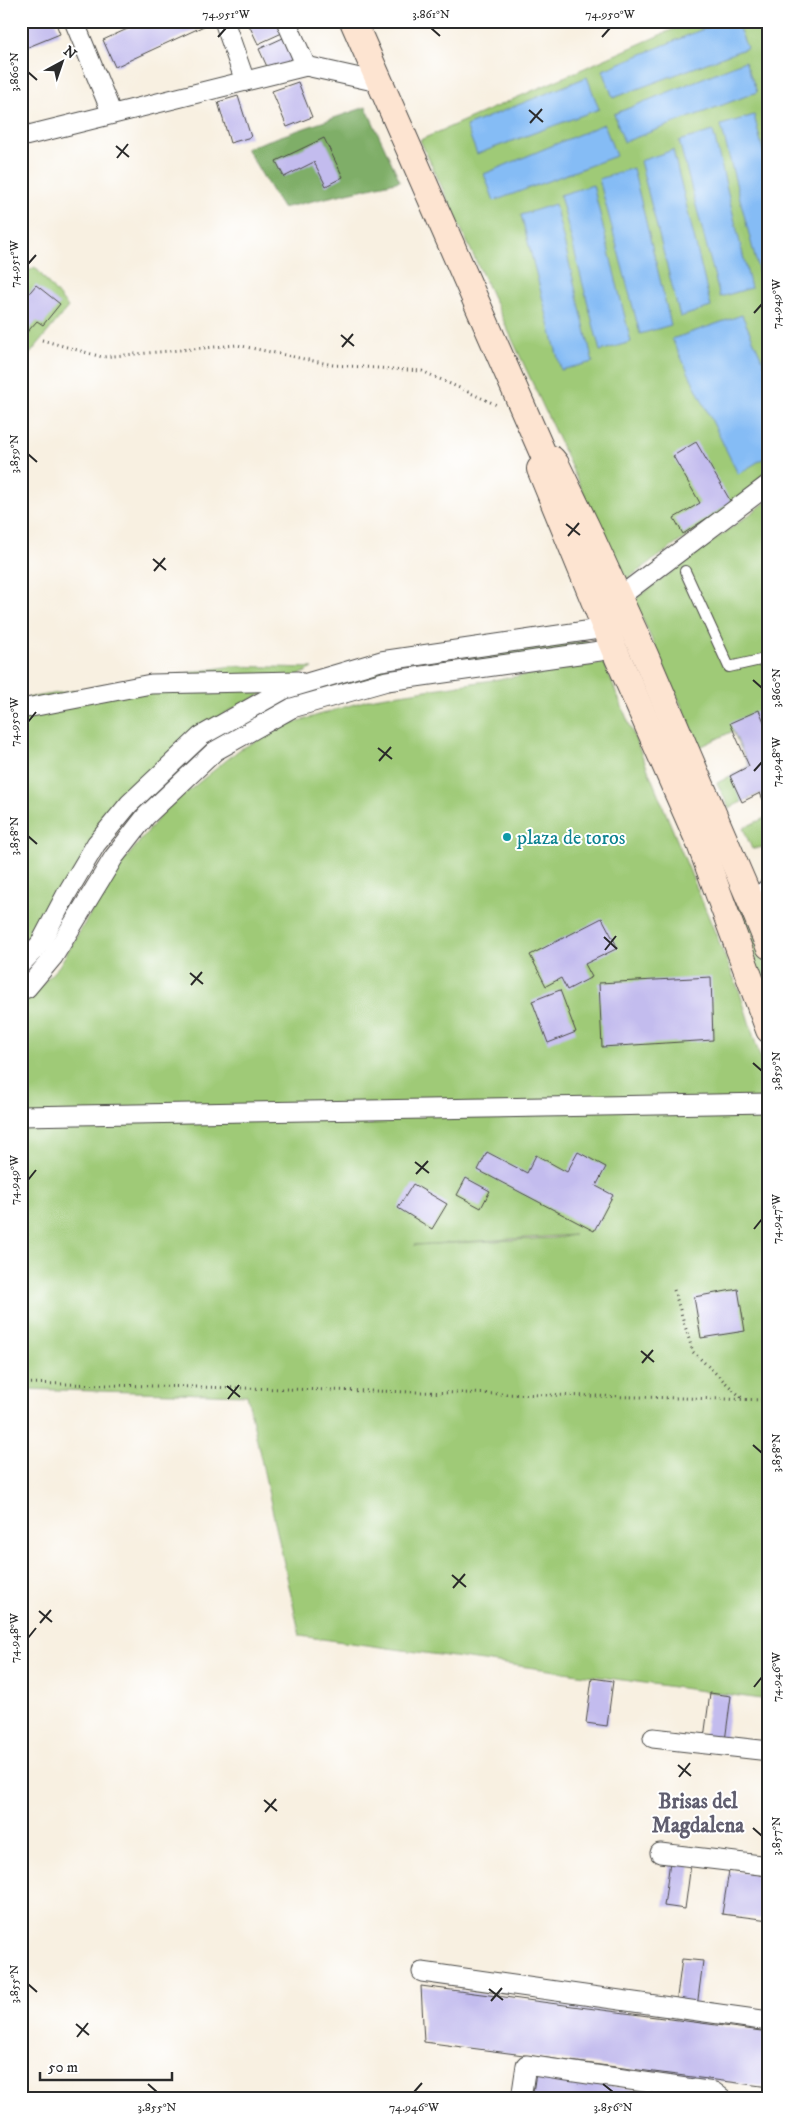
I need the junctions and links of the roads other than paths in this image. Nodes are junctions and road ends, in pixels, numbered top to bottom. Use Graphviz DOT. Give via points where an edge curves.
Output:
graph roads {
  1 [pos="74,21"];
  2 [pos="224,21"];
  3 [pos="286,21"];
  4 [pos="353,21"];
  5 [pos="306,66"];
  6 [pos="245,81"];
  7 [pos="378,82"];
  8 [pos="112,114"];
  9 [pos="21,137"];
  10 [pos="544,456"];
  11 [pos="769,484"];
  12 [pos="685,571"];
  13 [pos="618,598"];
  14 [pos="610,638"];
  15 [pos="769,658"];
  16 [pos="314,681"];
  17 [pos="21,709"];
  18 [pos="761,896"];
  19 [pos="769,946"];
  20 [pos="21,964"];
  21 [pos="21,990"];
  22 [pos="769,1030"];
  23 [pos="769,1104"];
  24 [pos="21,1116"];
  25 [pos="653,1738"];
  26 [pos="769,1751"];
  27 [pos="660,1854"];
  28 [pos="769,1866"];
  29 [pos="422,1972"];
  30 [pos="769,2022"];
  31 [pos="521,2099"];
  32 [pos="723,2099"];
  1 -- 8 [label="street"];
  2 -- 6 [label="street"];
  3 -- 5 [label="street"];
  4 -- 7 [label="main road"];
  5 -- 6 [label="street"];
  5 -- 7 [label="street"];
  6 -- 8 [label="street"];
  7 -- 10 [label="main road"];
  8 -- 9 [label="street"];
  10 -- 13 [label="main road" via="556,464"];
  10 -- 14 [label="main road" via="540,468"];
  11 -- 13 [label="street"];
  12 -- 15 [label="lane" via="729,667"];
  13 -- 18 [label="main road"];
  14 -- 16 [label="street" via="381,662"];
  14 -- 21 [label="street" via="387,681 292,708 215,752 146,816 114,857 53,957 27,988"];
  14 -- 22 [label="main road" via="700,844"];
  16 -- 17 [label="street" via="151,684"];
  16 -- 20 [label="street" via="283,690 201,736 129,804 96,844 40,944"];
  18 -- 19 [label="main road"];
  23 -- 24 [label="street"];
  25 -- 26 [label="street"];
  27 -- 28 [label="street"];
  29 -- 30 [label="street"];
  31 -- 32 [label="street" via="526,2065 714,2092"];
}
